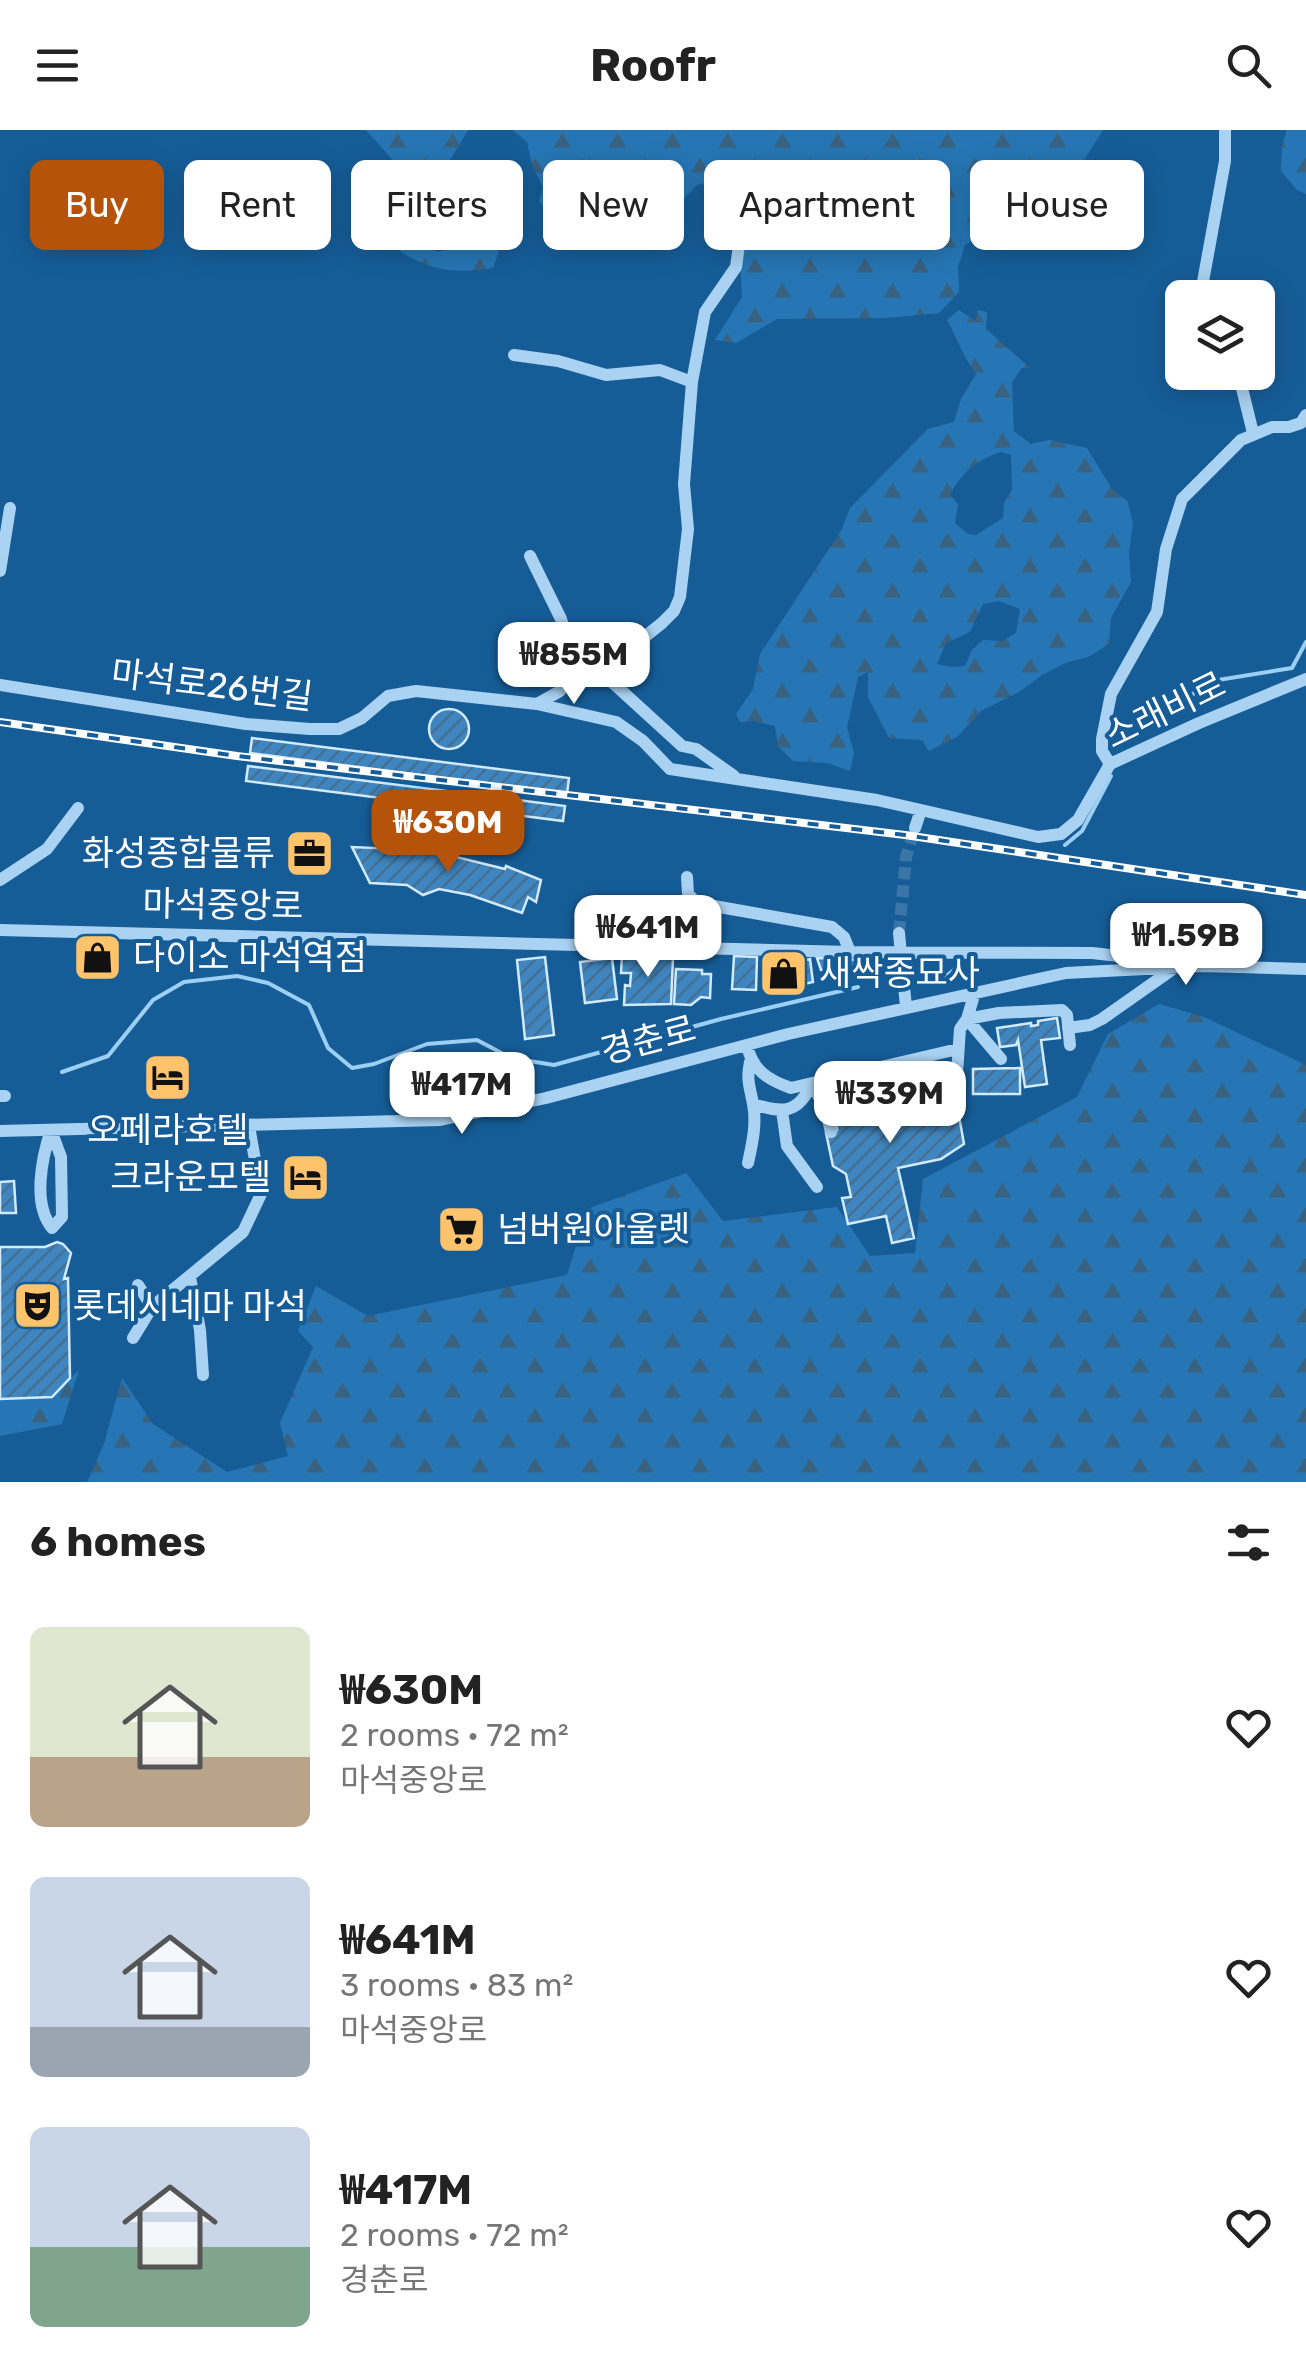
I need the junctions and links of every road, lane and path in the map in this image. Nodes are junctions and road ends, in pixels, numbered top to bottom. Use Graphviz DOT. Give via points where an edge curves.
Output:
graph roads {
  1 [pos="1224,130"];
  2 [pos="738,250"];
  3 [pos="1203,280"];
  4 [pos="514,355"];
  5 [pos="692,382"];
  6 [pos="1242,390"];
  7 [pos="1306,415"];
  8 [pos="1253,433"];
  9 [pos="10,508"];
  10 [pos="530,556"];
  11 [pos="0,571"];
  12 [pos="577,669"];
  13 [pos="601,672"];
  14 [pos="1306,679"];
  15 [pos="0,685"];
  16 [pos="537,704"];
  17 [pos="1110,764"];
  18 [pos="736,778"];
  19 [pos="78,808"];
  20 [pos="921,810"];
  21 [pos="915,828"];
  22 [pos="687,877"];
  23 [pos="0,880"];
  24 [pos="0,930"];
  25 [pos="898,934"];
  26 [pos="899,951"];
  27 [pos="850,952"];
  28 [pos="1045,952"];
  29 [pos="1203,966"];
  30 [pos="1175,967"];
  31 [pos="1306,969"];
  32 [pos="1066,974"];
  33 [pos="975,992"];
  34 [pos="906,1007"];
  35 [pos="967,1016"];
  36 [pos="1068,1028"];
  37 [pos="746,1045"];
  38 [pos="1070,1046"];
  39 [pos="958,1049"];
  40 [pos="1001,1059"];
  41 [pos="750,1062"];
  42 [pos="812,1084"];
  43 [pos="754,1104"];
  44 [pos="782,1111"];
  45 [pos="954,1117"];
  46 [pos="249,1126"];
  47 [pos="51,1130"];
  48 [pos="0,1131"];
  49 [pos="831,1132"];
  50 [pos="748,1163"];
  51 [pos="817,1187"];
  52 [pos="190,1277"];
  53 [pos="138,1285"];
  54 [pos="152,1306"];
  55 [pos="133,1338"];
  56 [pos="203,1376"];
  1 -- 3 [label="street" via="1225,161"];
  2 -- 5 [label="street" via="736,266 705,312"];
  4 -- 5 [label="street" via="606,374 660,370"];
  5 -- 13 [label="street" via="680,597 662,623"];
  6 -- 8 [label="street"];
  7 -- 8 [label="street" via="1289,427"];
  8 -- 17 [label="street" via="1182,499 1157,612 1111,694 1102,739"];
  9 -- 11 [label="street"];
  10 -- 12 [label="street"];
  12 -- 13 [label="street"];
  12 -- 16 [label="street" via="560,691"];
  13 -- 18 [label="street" via="682,746"];
  14 -- 17 [label="street, 소래비로"];
  15 -- 16 [label="street, 마석로26번길" via="310,729 339,730 388,696 416,692"];
  16 -- 18 [label="street, 마석로26번길" via="616,722 670,769"];
  17 -- 20 [label="street, 소래비로" via="1078,820 1061,834 1038,836"];
  18 -- 20 [label="street, 마석로26번길"];
  19 -- 23 [label="street" via="46,849"];
  20 -- 21 [label="street"];
  22 -- 27 [label="street" via="688,894 697,902 832,927"];
  24 -- 27 [label="street, 마석중앙로"];
  25 -- 26 [label="street"];
  26 -- 27 [label="street, 마석중앙로"];
  26 -- 28 [label="street, 마석중앙로"];
  26 -- 34 [label="street"];
  28 -- 29 [label="street, 마석중앙로"];
  28 -- 32 [label="street"];
  29 -- 30 [label="street, 경춘로"];
  29 -- 31 [label="street, 경춘로"];
  30 -- 32 [label="street, 경춘로"];
  30 -- 36 [label="street" via="1102,1019"];
  32 -- 33 [label="street, 경춘로"];
  33 -- 34 [label="street, 경춘로"];
  33 -- 35 [label="street"];
  34 -- 37 [label="street, 경춘로"];
  35 -- 36 [label="street" via="1058,1010 1066,1013"];
  35 -- 39 [label="street"];
  35 -- 40 [label="street"];
  36 -- 38 [label="street"];
  37 -- 41 [label="street"];
  37 -- 46 [label="street, 경춘로" via="440,1120"];
  39 -- 42 [label="street"];
  39 -- 45 [label="street"];
  41 -- 42 [label="street" via="787,1087"];
  41 -- 43 [label="street" via="746,1082"];
  42 -- 44 [label="street" via="803,1100"];
  42 -- 49 [label="street"];
  43 -- 44 [label="street"];
  43 -- 50 [label="street"];
  44 -- 51 [label="street" via="787,1146"];
  46 -- 47 [label="street, 경춘로"];
  46 -- 52 [label="street" via="261,1194 243,1232"];
  47 -- 47 [label="street" via="62,1157 62,1218 52,1228 43,1217 42,1177"];
  47 -- 48 [label="street, 경춘로"];
  52 -- 54 [label="street"];
  52 -- 56 [label="street"];
  53 -- 54 [label="street"];
  54 -- 55 [label="street"];
}
